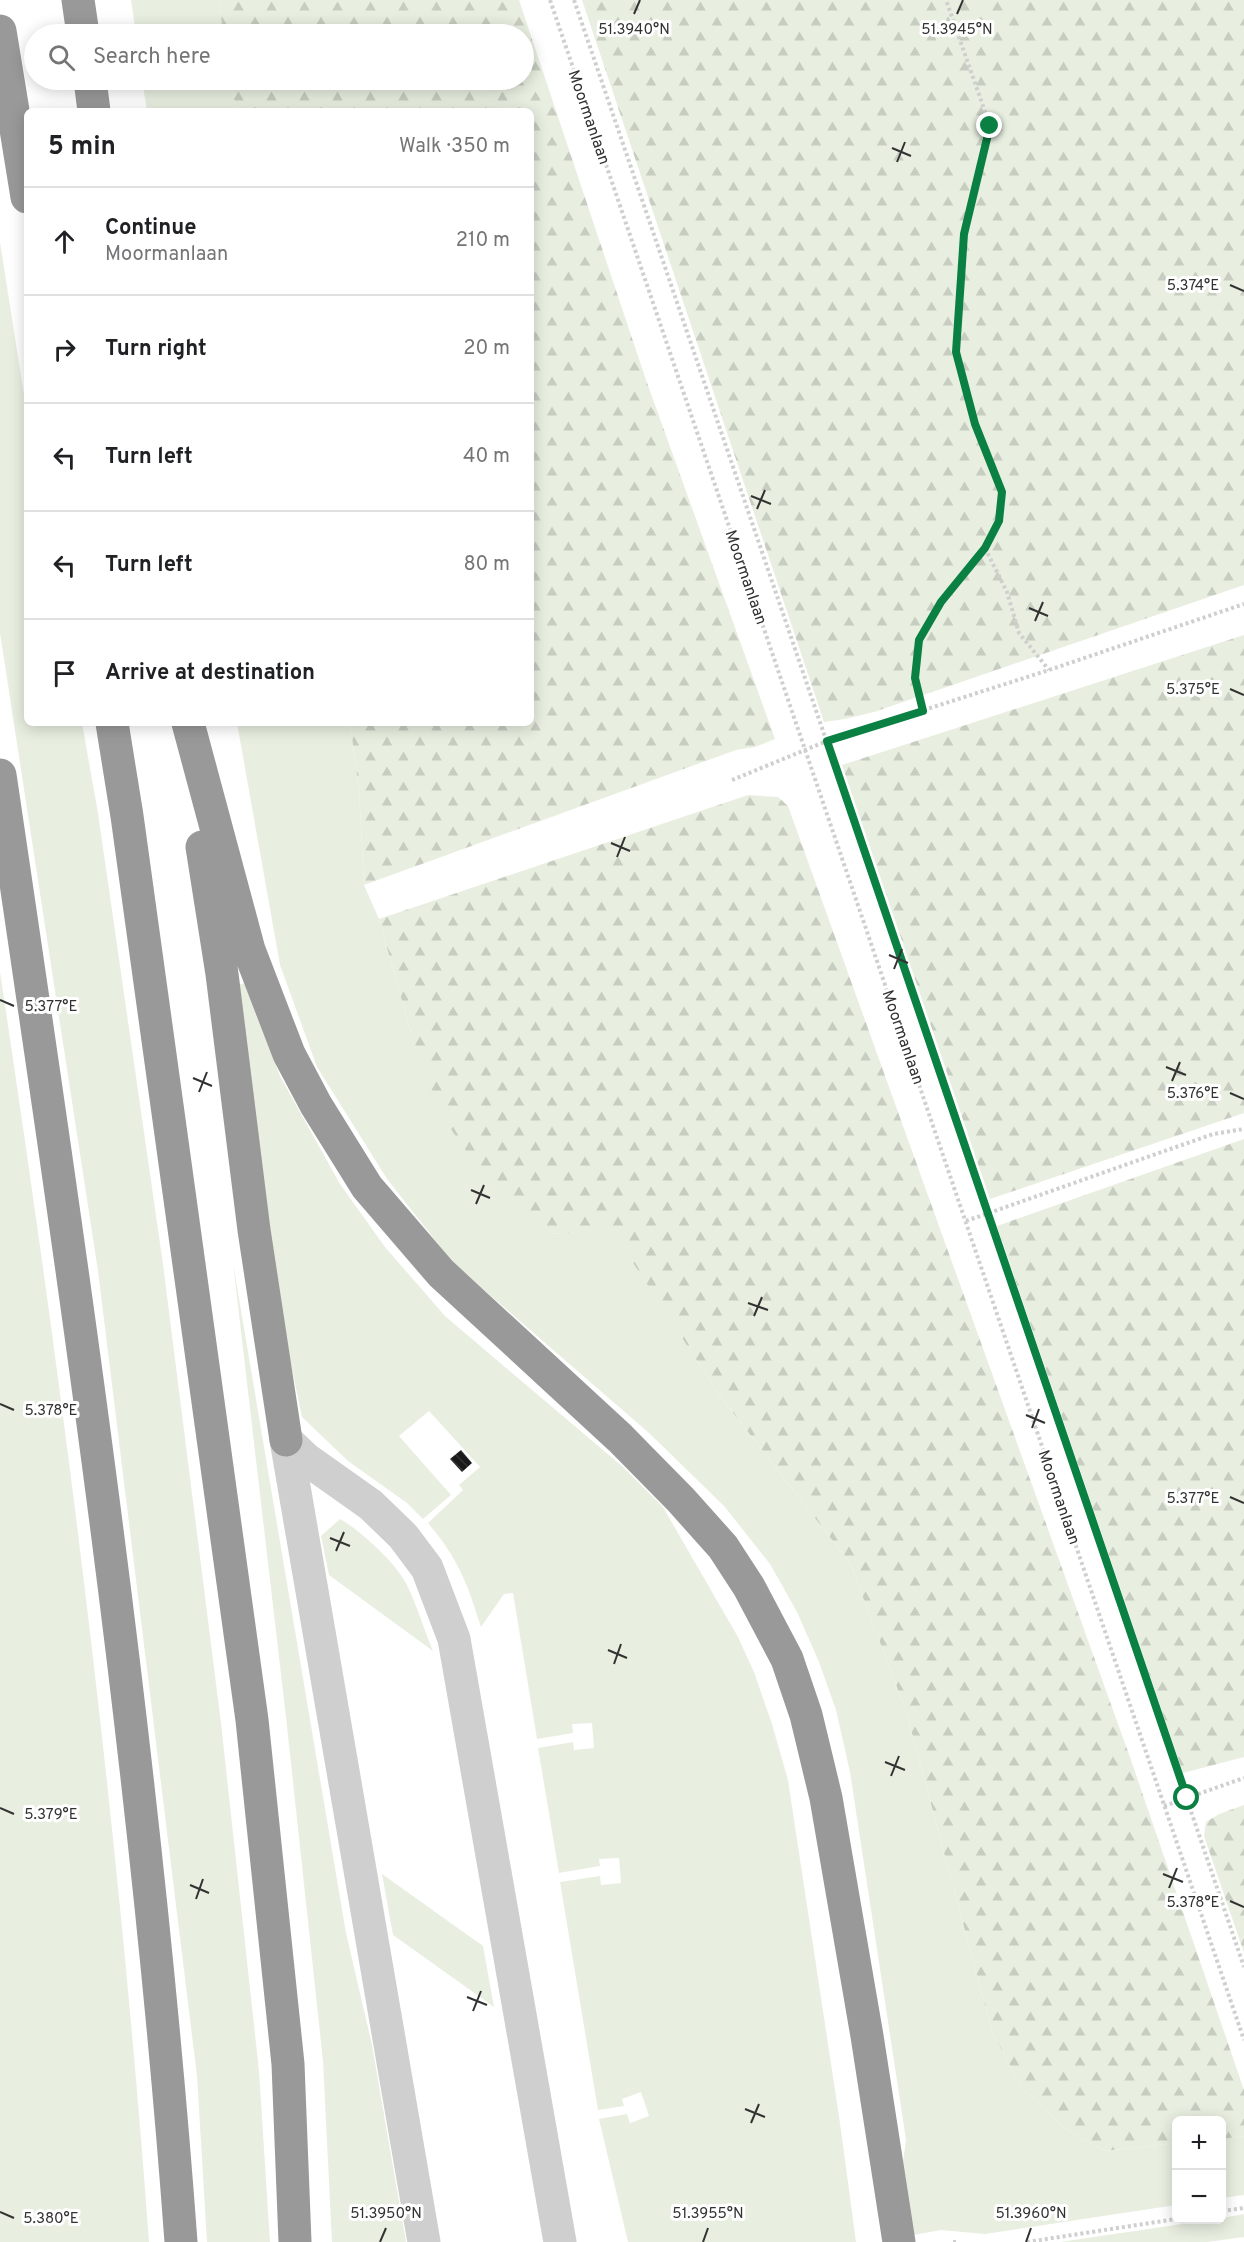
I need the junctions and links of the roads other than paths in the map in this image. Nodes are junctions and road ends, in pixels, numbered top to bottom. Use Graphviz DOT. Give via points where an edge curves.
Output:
graph roads {
  1 [pos="78,0"];
  2 [pos="82,24"];
  3 [pos="0,31"];
  4 [pos="91,90"];
  5 [pos="94,108"];
  6 [pos="24,179"];
  7 [pos="113,726"];
  8 [pos="183,726"];
  9 [pos="189,726"];
  10 [pos="0,775"];
  11 [pos="285,1440"];
  12 [pos="180,2242"];
  13 [pos="295,2242"];
  14 [pos="424,2242"];
  15 [pos="560,2242"];
  16 [pos="899,2242"];
  1 -- 2 [label="highway"];
  3 -- 6 [label="highway"];
  4 -- 5 [label="highway"];
  7 -- 13 [label="highway" via="252,1720 288,2064"];
  8 -- 11 [label="highway" via="222,974"];
  9 -- 16 [label="highway" via="249,950 289,1054 367,1187 441,1273 620,1438 723,1547 787,1659 806,1715 826,1798"];
  10 -- 12 [label="highway" via="75,1281 132,1729 169,2077"];
  11 -- 14 [label="lane"];
  11 -- 15 [label="lane" via="371,1505 403,1536 427,1568 454,1639"];
}
